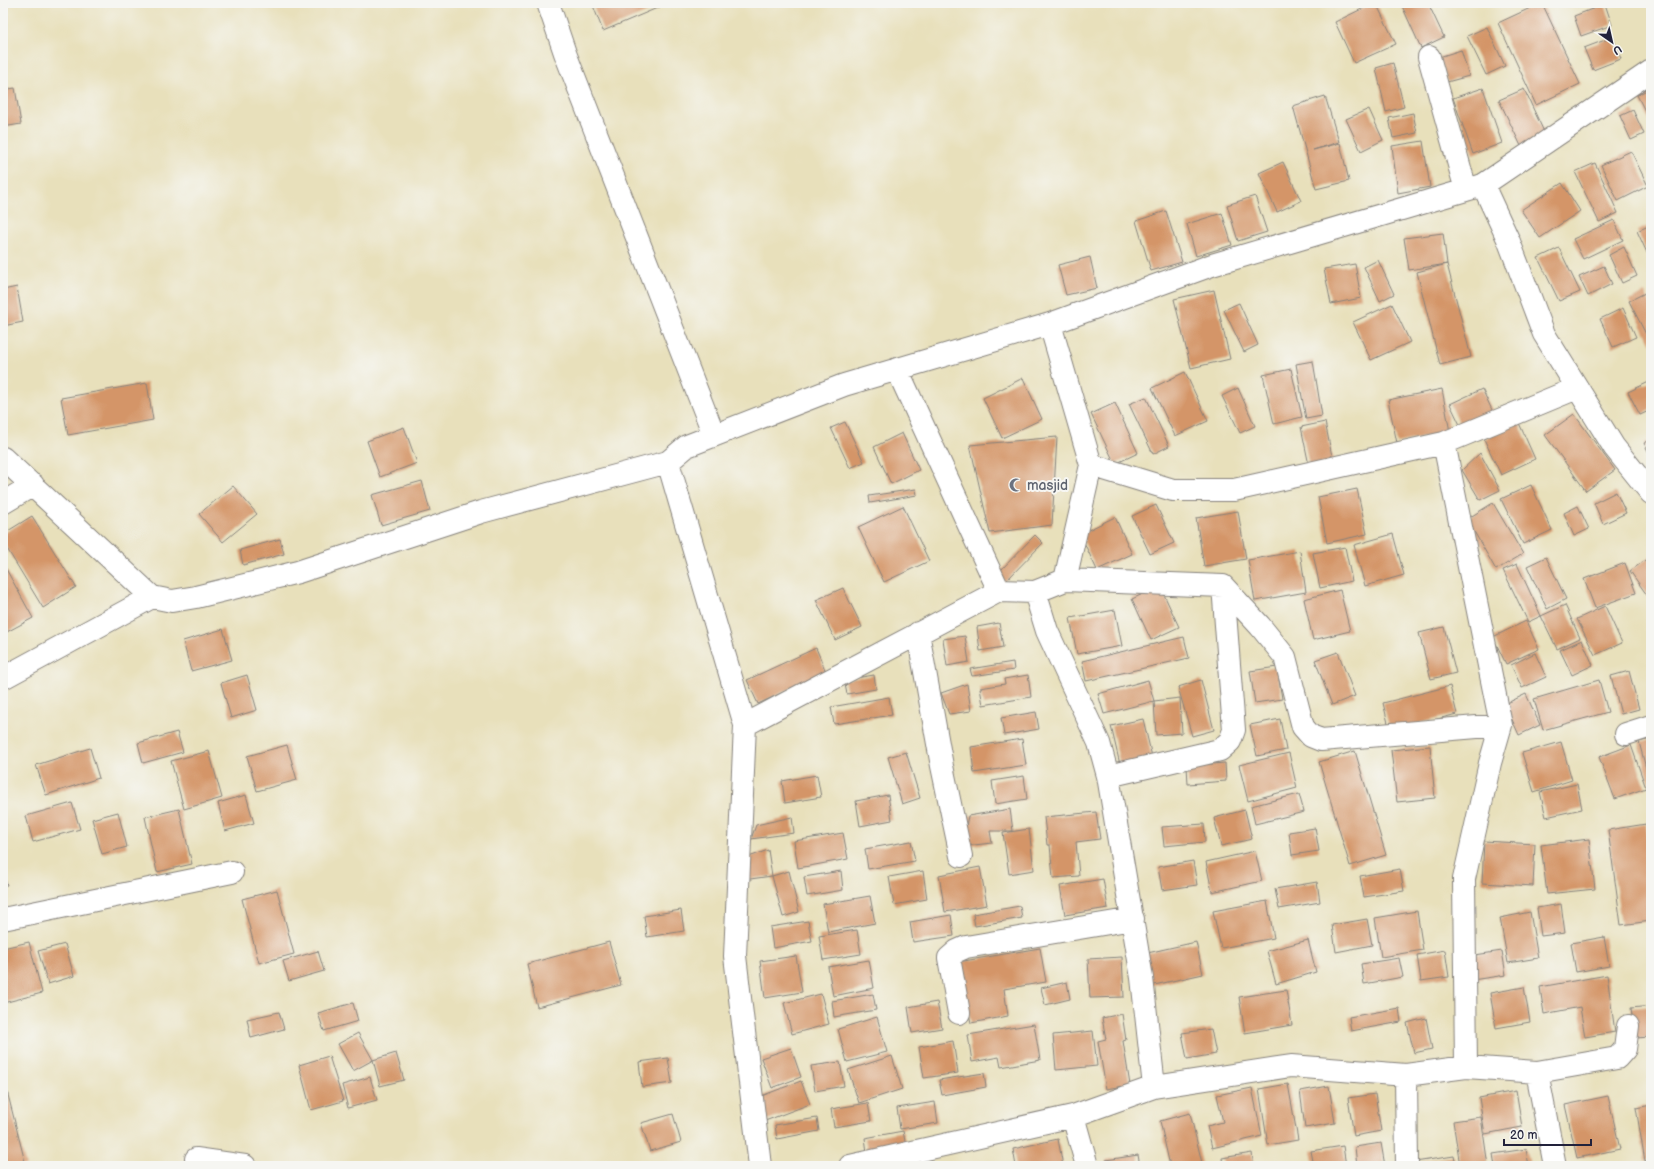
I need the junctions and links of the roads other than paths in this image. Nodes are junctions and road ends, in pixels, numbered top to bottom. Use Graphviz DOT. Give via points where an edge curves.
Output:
graph roads {
  1 [pos="548,3"];
  2 [pos="1429,57"];
  3 [pos="1651,71"];
  4 [pos="1474,188"];
  5 [pos="1050,324"];
  6 [pos="897,369"];
  7 [pos="1577,388"];
  8 [pos="714,435"];
  9 [pos="1444,443"];
  10 [pos="3,458"];
  11 [pos="668,462"];
  12 [pos="1090,466"];
  13 [pos="33,485"];
  14 [pos="1651,493"];
  15 [pos="3,503"];
  16 [pos="1065,580"];
  17 [pos="1223,586"];
  18 [pos="1000,591"];
  19 [pos="1035,592"];
  20 [pos="152,597"];
  21 [pos="918,634"];
  22 [pos="3,678"];
  23 [pos="745,725"];
  24 [pos="1502,725"];
  25 [pos="1651,726"];
  26 [pos="1626,734"];
  27 [pos="1108,776"];
  28 [pos="962,856"];
  29 [pos="232,872"];
  30 [pos="3,919"];
  31 [pos="1133,919"];
  32 [pos="959,1013"];
  33 [pos="1628,1026"];
  34 [pos="1466,1067"];
  35 [pos="1537,1072"];
  36 [pos="1406,1076"];
  37 [pos="1154,1088"];
  38 [pos="1073,1116"];
  39 [pos="196,1159"];
  40 [pos="245,1166"];
  41 [pos="760,1166"];
  42 [pos="850,1166"];
  43 [pos="1087,1166"];
  44 [pos="1407,1166"];
  45 [pos="1556,1166"];
  1 -- 8 [label="street"];
  2 -- 4 [label="street"];
  3 -- 4 [label="street"];
  4 -- 5 [label="street" via="1212,265"];
  4 -- 7 [label="street" via="1508,239 1544,334"];
  5 -- 6 [label="street"];
  5 -- 12 [label="street"];
  6 -- 8 [label="street" via="844,385"];
  6 -- 18 [label="street"];
  7 -- 9 [label="street"];
  7 -- 14 [label="street" via="1614,447"];
  8 -- 11 [label="street" via="687,446"];
  9 -- 12 [label="street" via="1234,490 1173,490"];
  9 -- 24 [label="street"];
  10 -- 13 [label="street"];
  11 -- 20 [label="street" via="481,512 298,572 196,597 172,601"];
  11 -- 23 [label="street"];
  12 -- 16 [label="street"];
  13 -- 15 [label="street"];
  13 -- 20 [label="street"];
  16 -- 17 [label="street"];
  16 -- 19 [label="street"];
  17 -- 24 [label="street" via="1285,657 1303,727 1311,736 1321,740"];
  17 -- 27 [label="street" via="1234,730 1230,741 1220,750"];
  18 -- 19 [label="street"];
  18 -- 21 [label="street"];
  19 -- 27 [label="street" via="1047,631 1099,743"];
  20 -- 22 [label="street"];
  21 -- 23 [label="street"];
  21 -- 28 [label="street" via="942,766"];
  23 -- 41 [label="street" via="735,956"];
  24 -- 34 [label="street" via="1490,763 1464,879"];
  25 -- 26 [label="street"];
  27 -- 31 [label="street"];
  29 -- 30 [label="street"];
  31 -- 32 [label="street" via="966,947 957,951 949,958"];
  31 -- 37 [label="street"];
  33 -- 35 [label="street" via="1625,1050 1617,1058"];
  34 -- 35 [label="street"];
  34 -- 36 [label="street"];
  35 -- 45 [label="street"];
  36 -- 37 [label="street" via="1291,1066"];
  36 -- 44 [label="street"];
  37 -- 38 [label="street"];
  38 -- 42 [label="street"];
  38 -- 43 [label="street"];
  39 -- 40 [label="street"];
}
